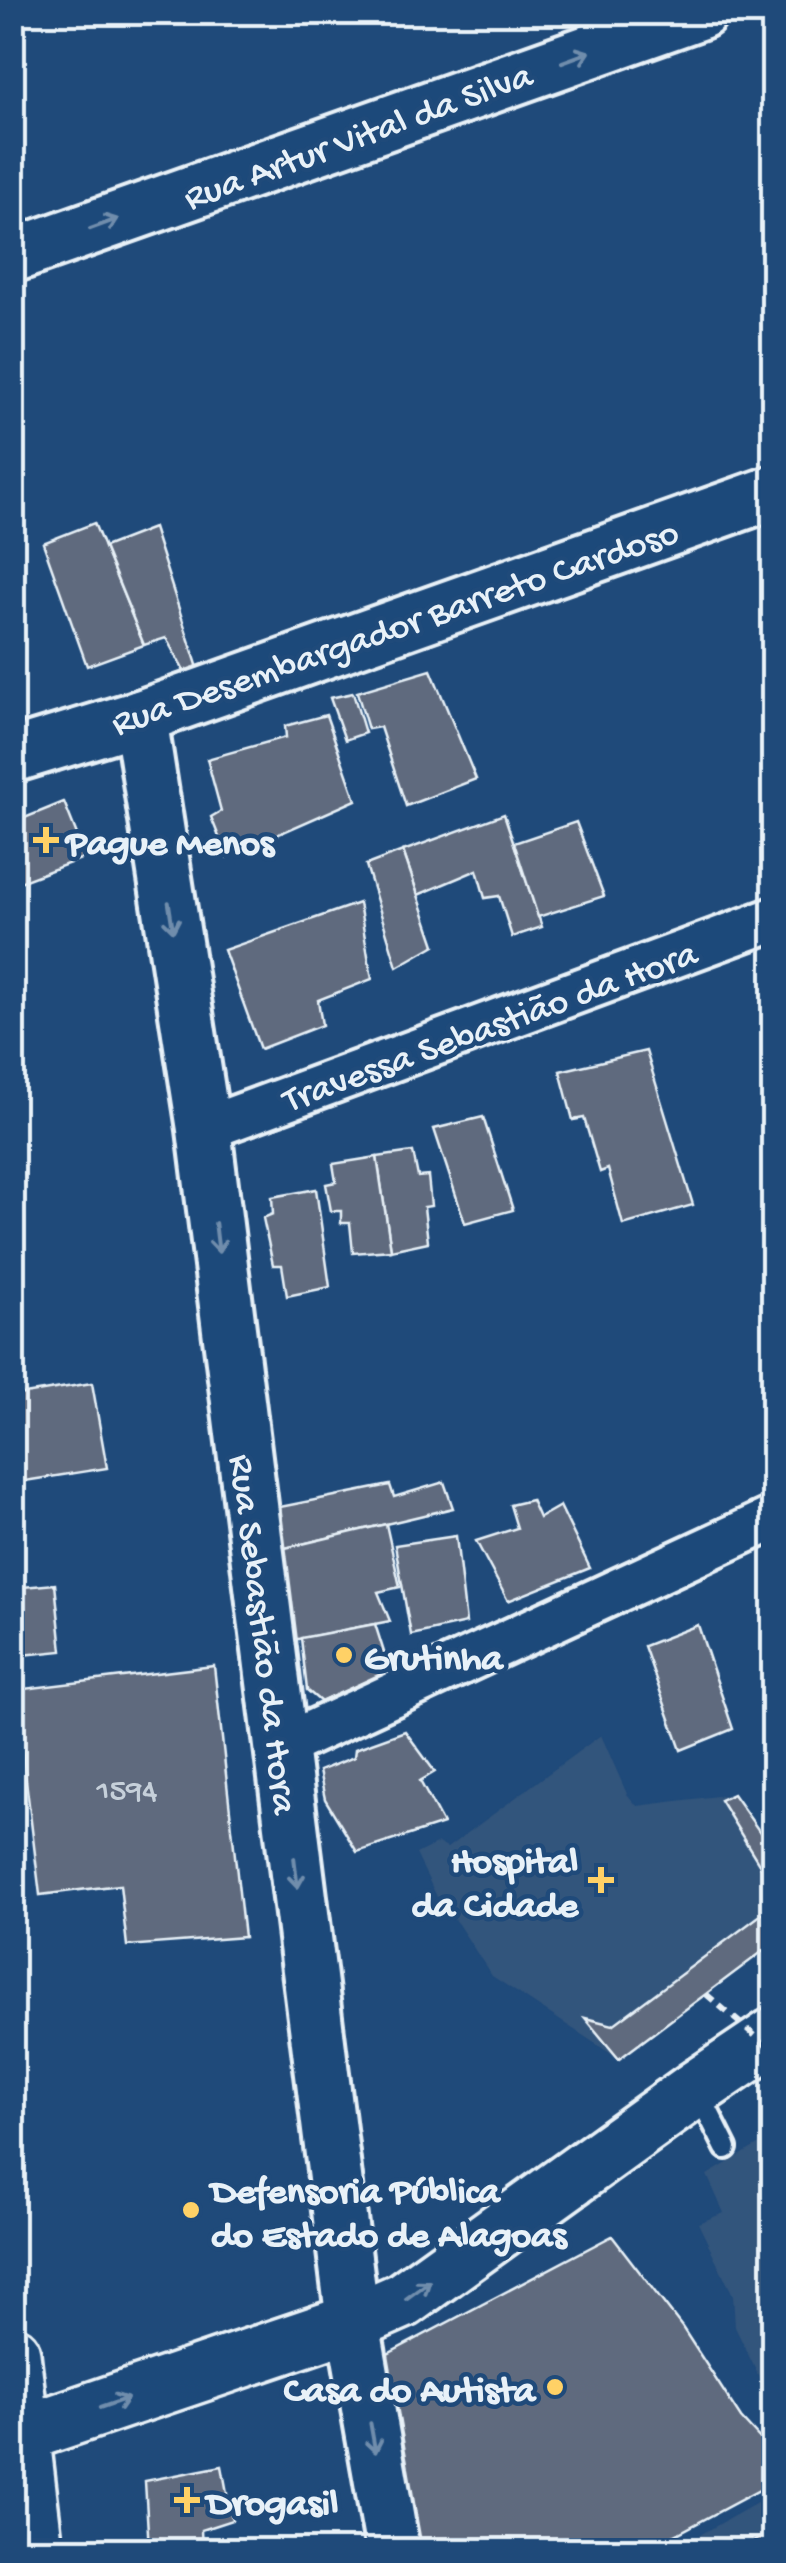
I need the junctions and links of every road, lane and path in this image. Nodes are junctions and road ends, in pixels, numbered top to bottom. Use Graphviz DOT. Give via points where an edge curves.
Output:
graph roads {
  1 [pos="701,12"];
  2 [pos="12,256"];
  3 [pos="774,492"];
  4 [pos="140,716"];
  5 [pos="12,756"];
  6 [pos="774,919"];
  7 [pos="204,1128"];
  8 [pos="774,1518"];
  9 [pos="280,1747"];
  10 [pos="706,1994"];
  11 [pos="774,2036"];
  12 [pos="774,2052"];
  13 [pos="696,2088"];
  14 [pos="726,2148"];
  15 [pos="353,2322"];
  16 [pos="12,2354"];
  17 [pos="22,2434"];
  18 [pos="35,2550"];
  19 [pos="392,2550"];
  2 -- 1 [label="street, Rua Artur Vital da Silva, one-way"];
  3 -- 4 [label="street, Rua Desembargador Barreto Cardoso"];
  4 -- 5 [label="street, Rua Desembargador Barreto Cardoso"];
  4 -- 7 [label="street, Rua Sebastião da Hora, one-way"];
  6 -- 7 [label="street, Travessa Sebastião da Hora"];
  7 -- 9 [label="street, Rua Sebastião da Hora, one-way"];
  8 -- 9 [label="street"];
  9 -- 15 [label="street, Rua Sebastião da Hora, one-way"];
  10 -- 12 [label="path, bridge"];
  11 -- 13 [label="main road"];
  13 -- 14 [label="lane"];
  15 -- 13 [label="main road, one-way" via="404,2300"];
  17 -- 15 [label="main road, one-way"];
  15 -- 19 [label="street, Rua Sebastião da Hora, one-way"];
  16 -- 17 [label="main road"];
  17 -- 18 [label="main road"];
}
